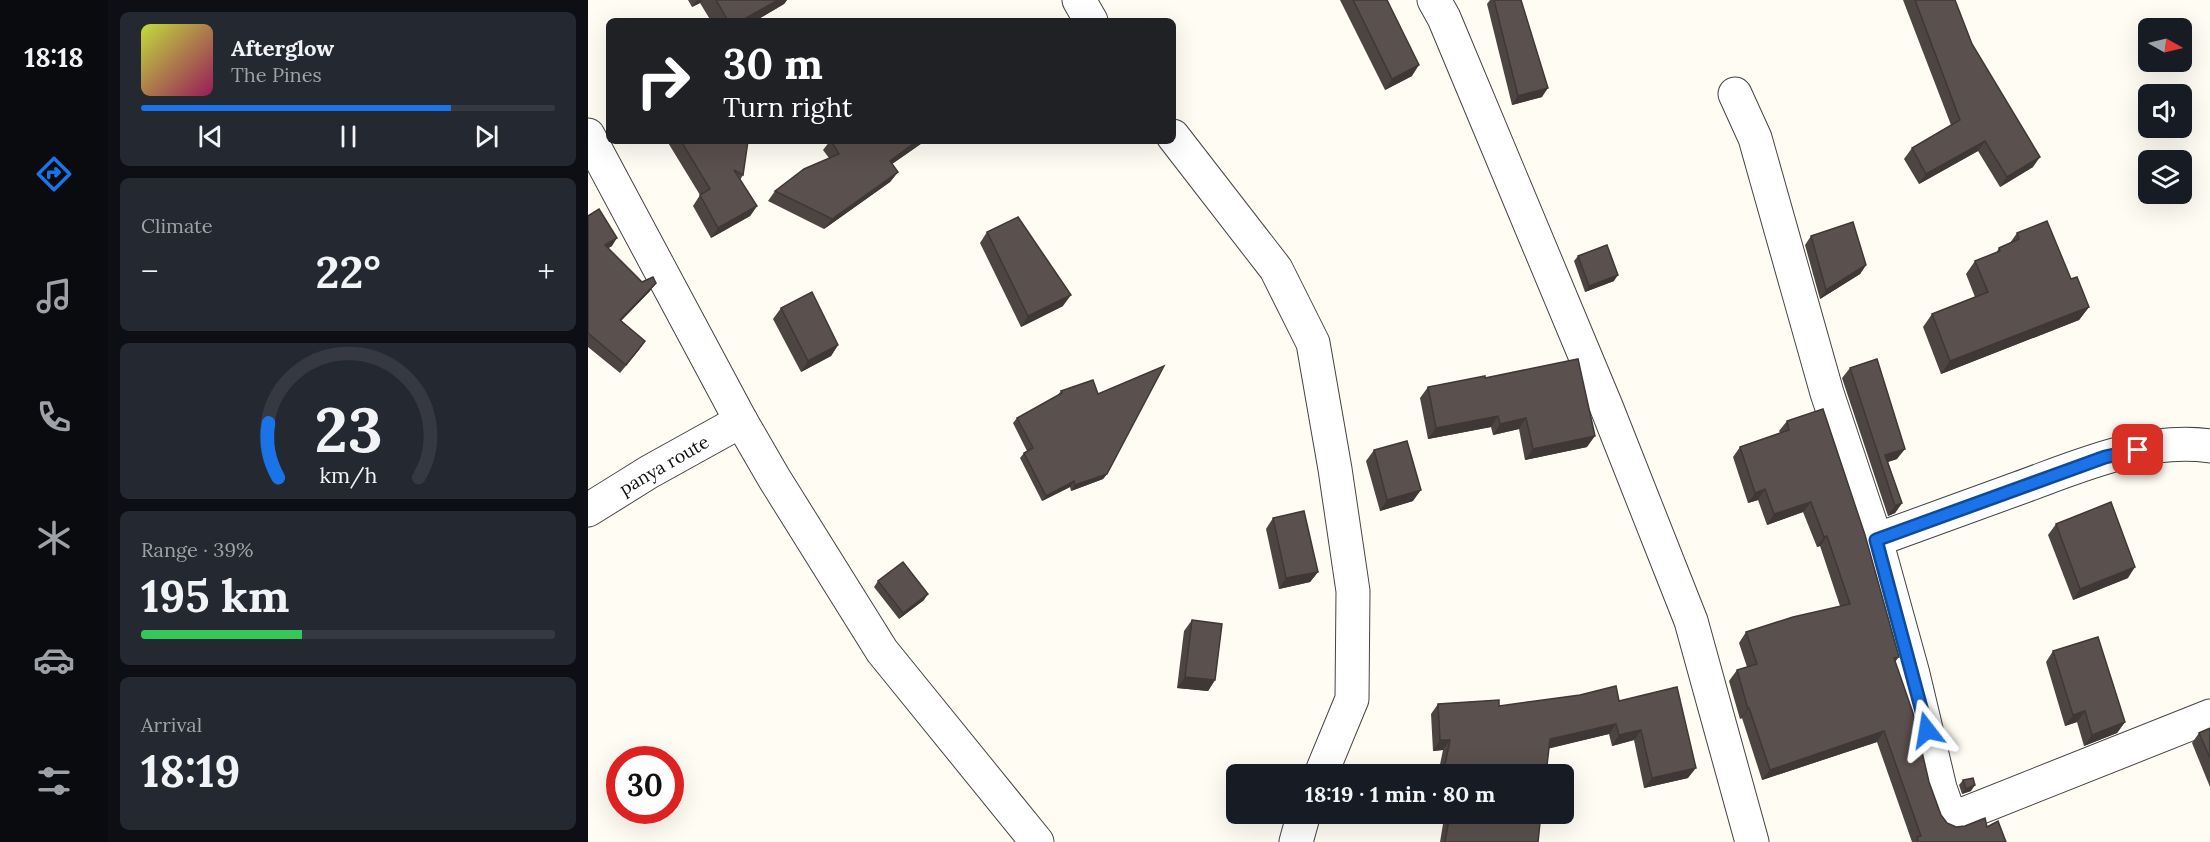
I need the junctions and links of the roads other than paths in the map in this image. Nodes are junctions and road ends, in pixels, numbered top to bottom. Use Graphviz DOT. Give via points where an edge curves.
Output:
graph roads {
  1 [pos="1079,0"];
  2 [pos="1434,0"];
  3 [pos="1089,18"];
  4 [pos="1736,94"];
  5 [pos="588,135"];
  6 [pos="1176,140"];
  7 [pos="741,421"];
  8 [pos="2210,446"];
  9 [pos="588,510"];
  10 [pos="1876,540"];
  11 [pos="2210,716"];
  12 [pos="1325,764"];
  13 [pos="1301,824"];
  14 [pos="1037,842"];
  15 [pos="1296,842"];
  16 [pos="1752,842"];
  1 -- 3 [label="street"];
  2 -- 16 [label="street" via="1691,621"];
  4 -- 10 [label="street" via="1755,138 1827,393"];
  5 -- 7 [label="street"];
  6 -- 12 [label="street" via="1276,269 1313,343 1353,591 1352,699"];
  7 -- 9 [label="street, panya route"];
  7 -- 14 [label="street" via="882,651"];
  8 -- 10 [label="street" via="2155,447 2105,457"];
  10 -- 11 [label="street" via="1951,819"];
  13 -- 15 [label="street"];
}
